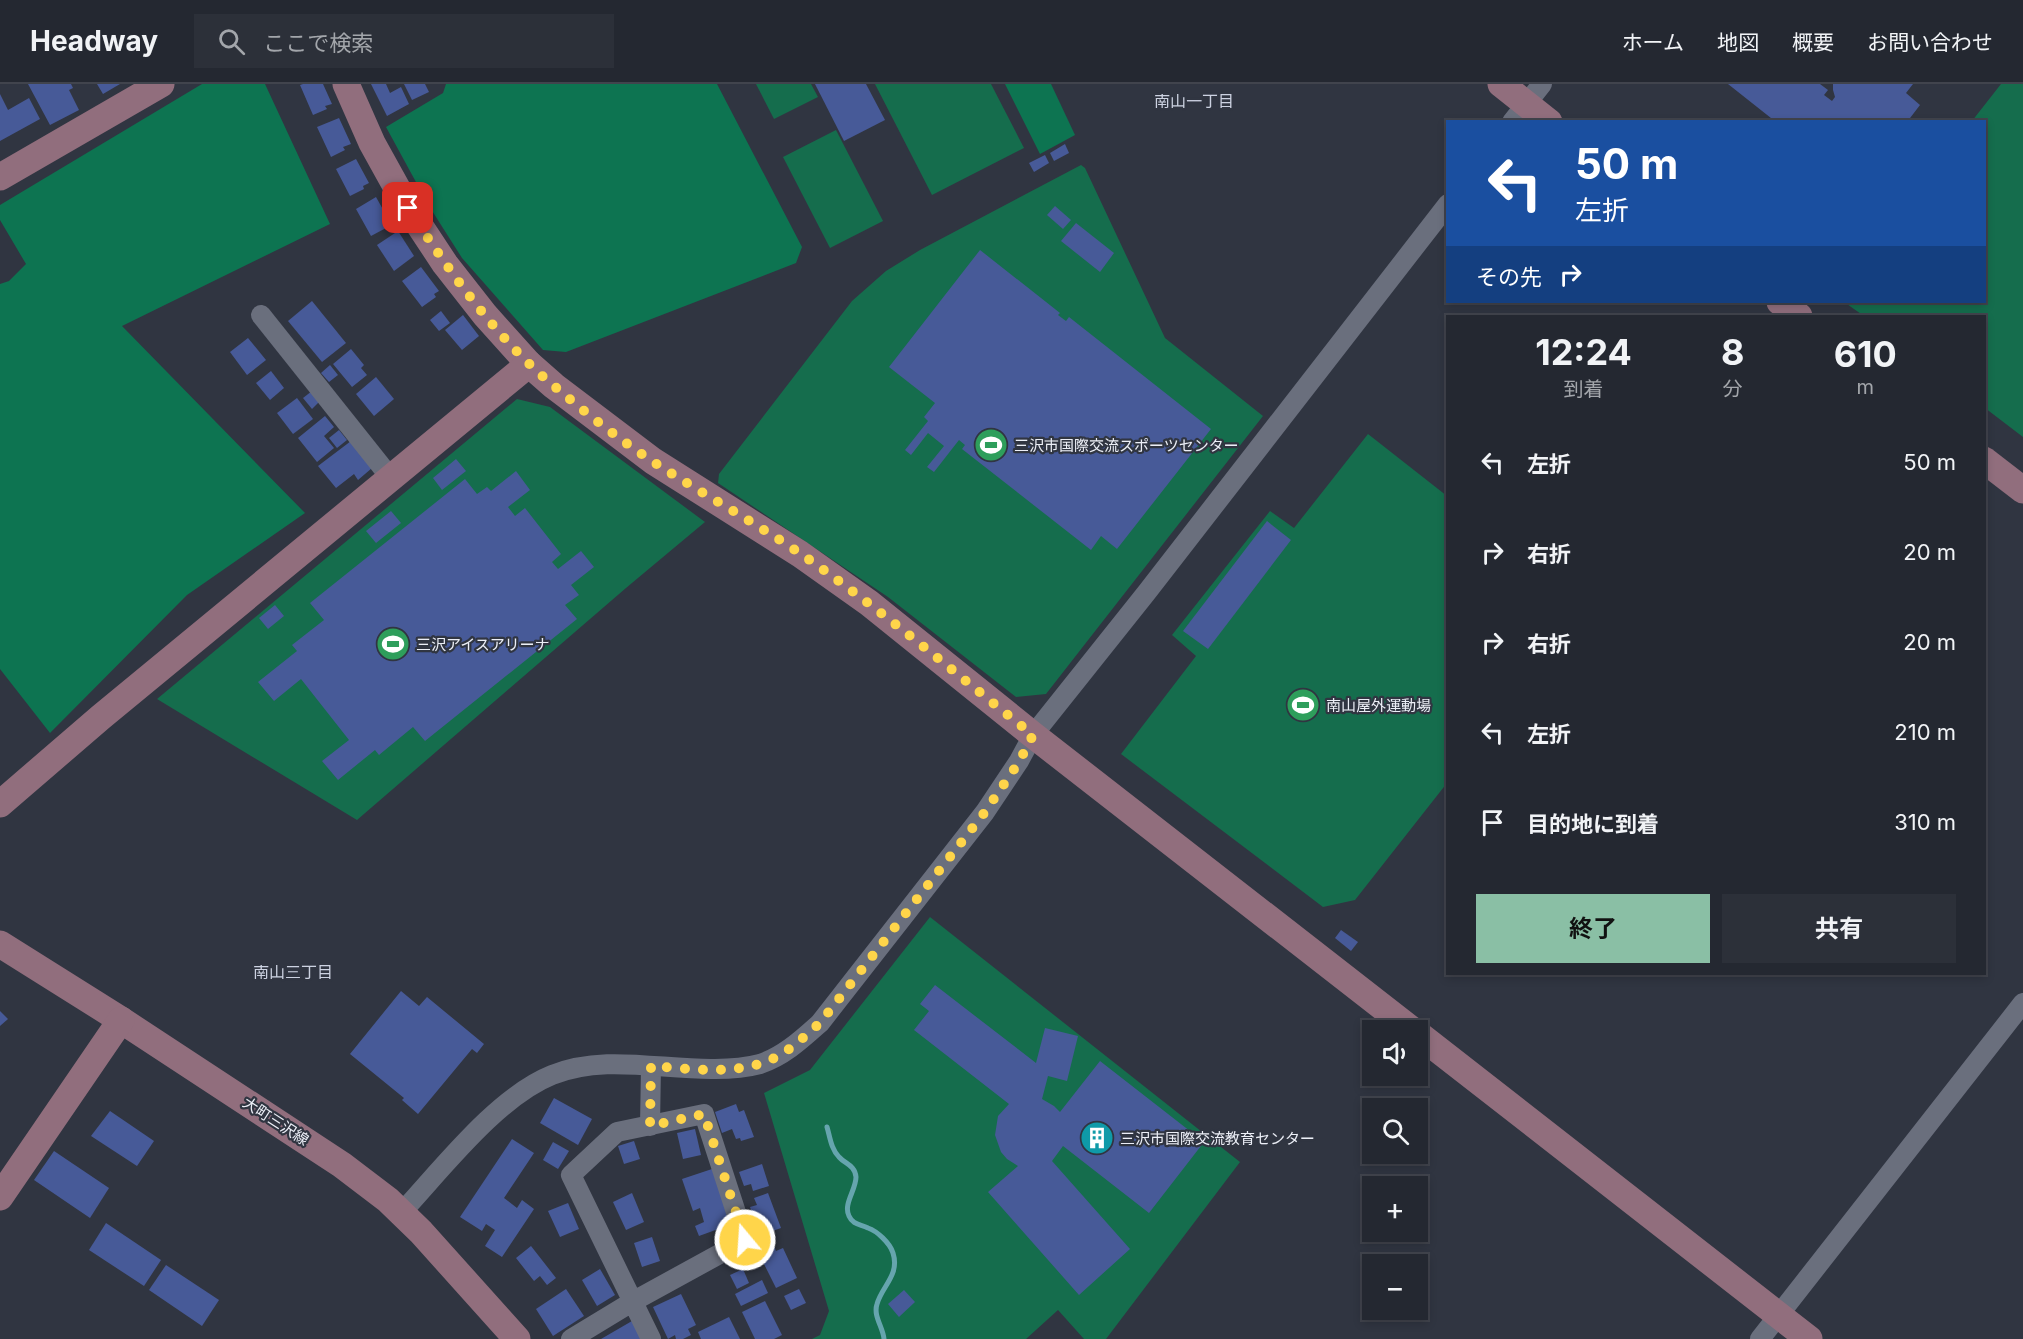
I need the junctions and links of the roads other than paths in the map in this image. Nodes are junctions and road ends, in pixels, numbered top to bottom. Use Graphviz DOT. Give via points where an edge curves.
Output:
graph roads {
  1 [pos="161,84"];
  2 [pos="346,84"];
  3 [pos="1501,84"];
  4 [pos="1527,103"];
  5 [pos="1547,120"];
  6 [pos="0,177"];
  7 [pos="1446,207"];
  8 [pos="1781,303"];
  9 [pos="261,315"];
  10 [pos="1798,315"];
  11 [pos="529,363"];
  12 [pos="1986,462"];
  13 [pos="390,477"];
  14 [pos="2023,490"];
  15 [pos="1033,735"];
  16 [pos="0,804"];
  17 [pos="0,944"];
  18 [pos="2023,1003"];
  19 [pos="121,1020"];
  20 [pos="1399,1020"];
  21 [pos="1428,1042"];
  22 [pos="651,1066"];
  23 [pos="650,1126"];
  24 [pos="0,1197"];
  25 [pos="402,1213"];
  26 [pos="633,1302"];
  27 [pos="1778,1315"];
  28 [pos="517,1339"];
  29 [pos="571,1339"];
  30 [pos="651,1339"];
  31 [pos="1760,1339"];
  32 [pos="1809,1339"];
  1 -- 6 [label="street"];
  2 -- 11 [label="street" via="372,143 408,208 451,272"];
  3 -- 4 [label="street"];
  4 -- 5 [label="street"];
  7 -- 15 [label="street"];
  8 -- 10 [label="street"];
  9 -- 13 [label="street"];
  11 -- 13 [label="street"];
  11 -- 15 [label="street" via="654,462 800,554 869,603"];
  12 -- 14 [label="street"];
  13 -- 16 [label="street"];
  15 -- 20 [label="street"];
  15 -- 22 [label="street" via="985,812 820,1023 799,1042 760,1064 737,1068"];
  17 -- 19 [label="street, 大町三沢線"];
  18 -- 27 [label="street"];
  19 -- 24 [label="street"];
  19 -- 25 [label="street, 大町三沢線" via="342,1164"];
  21 -- 27 [label="street"];
  22 -- 23 [label="street"];
  22 -- 25 [label="street" via="591,1065 530,1085 487,1121"];
  23 -- 26 [label="street" via="617,1132 571,1175"];
  23 -- 26 [label="street" via="704,1114 745,1240"];
  25 -- 28 [label="street, 大町三沢線"];
  26 -- 29 [label="street"];
  26 -- 30 [label="street"];
  27 -- 31 [label="street"];
  27 -- 32 [label="street"];
}
